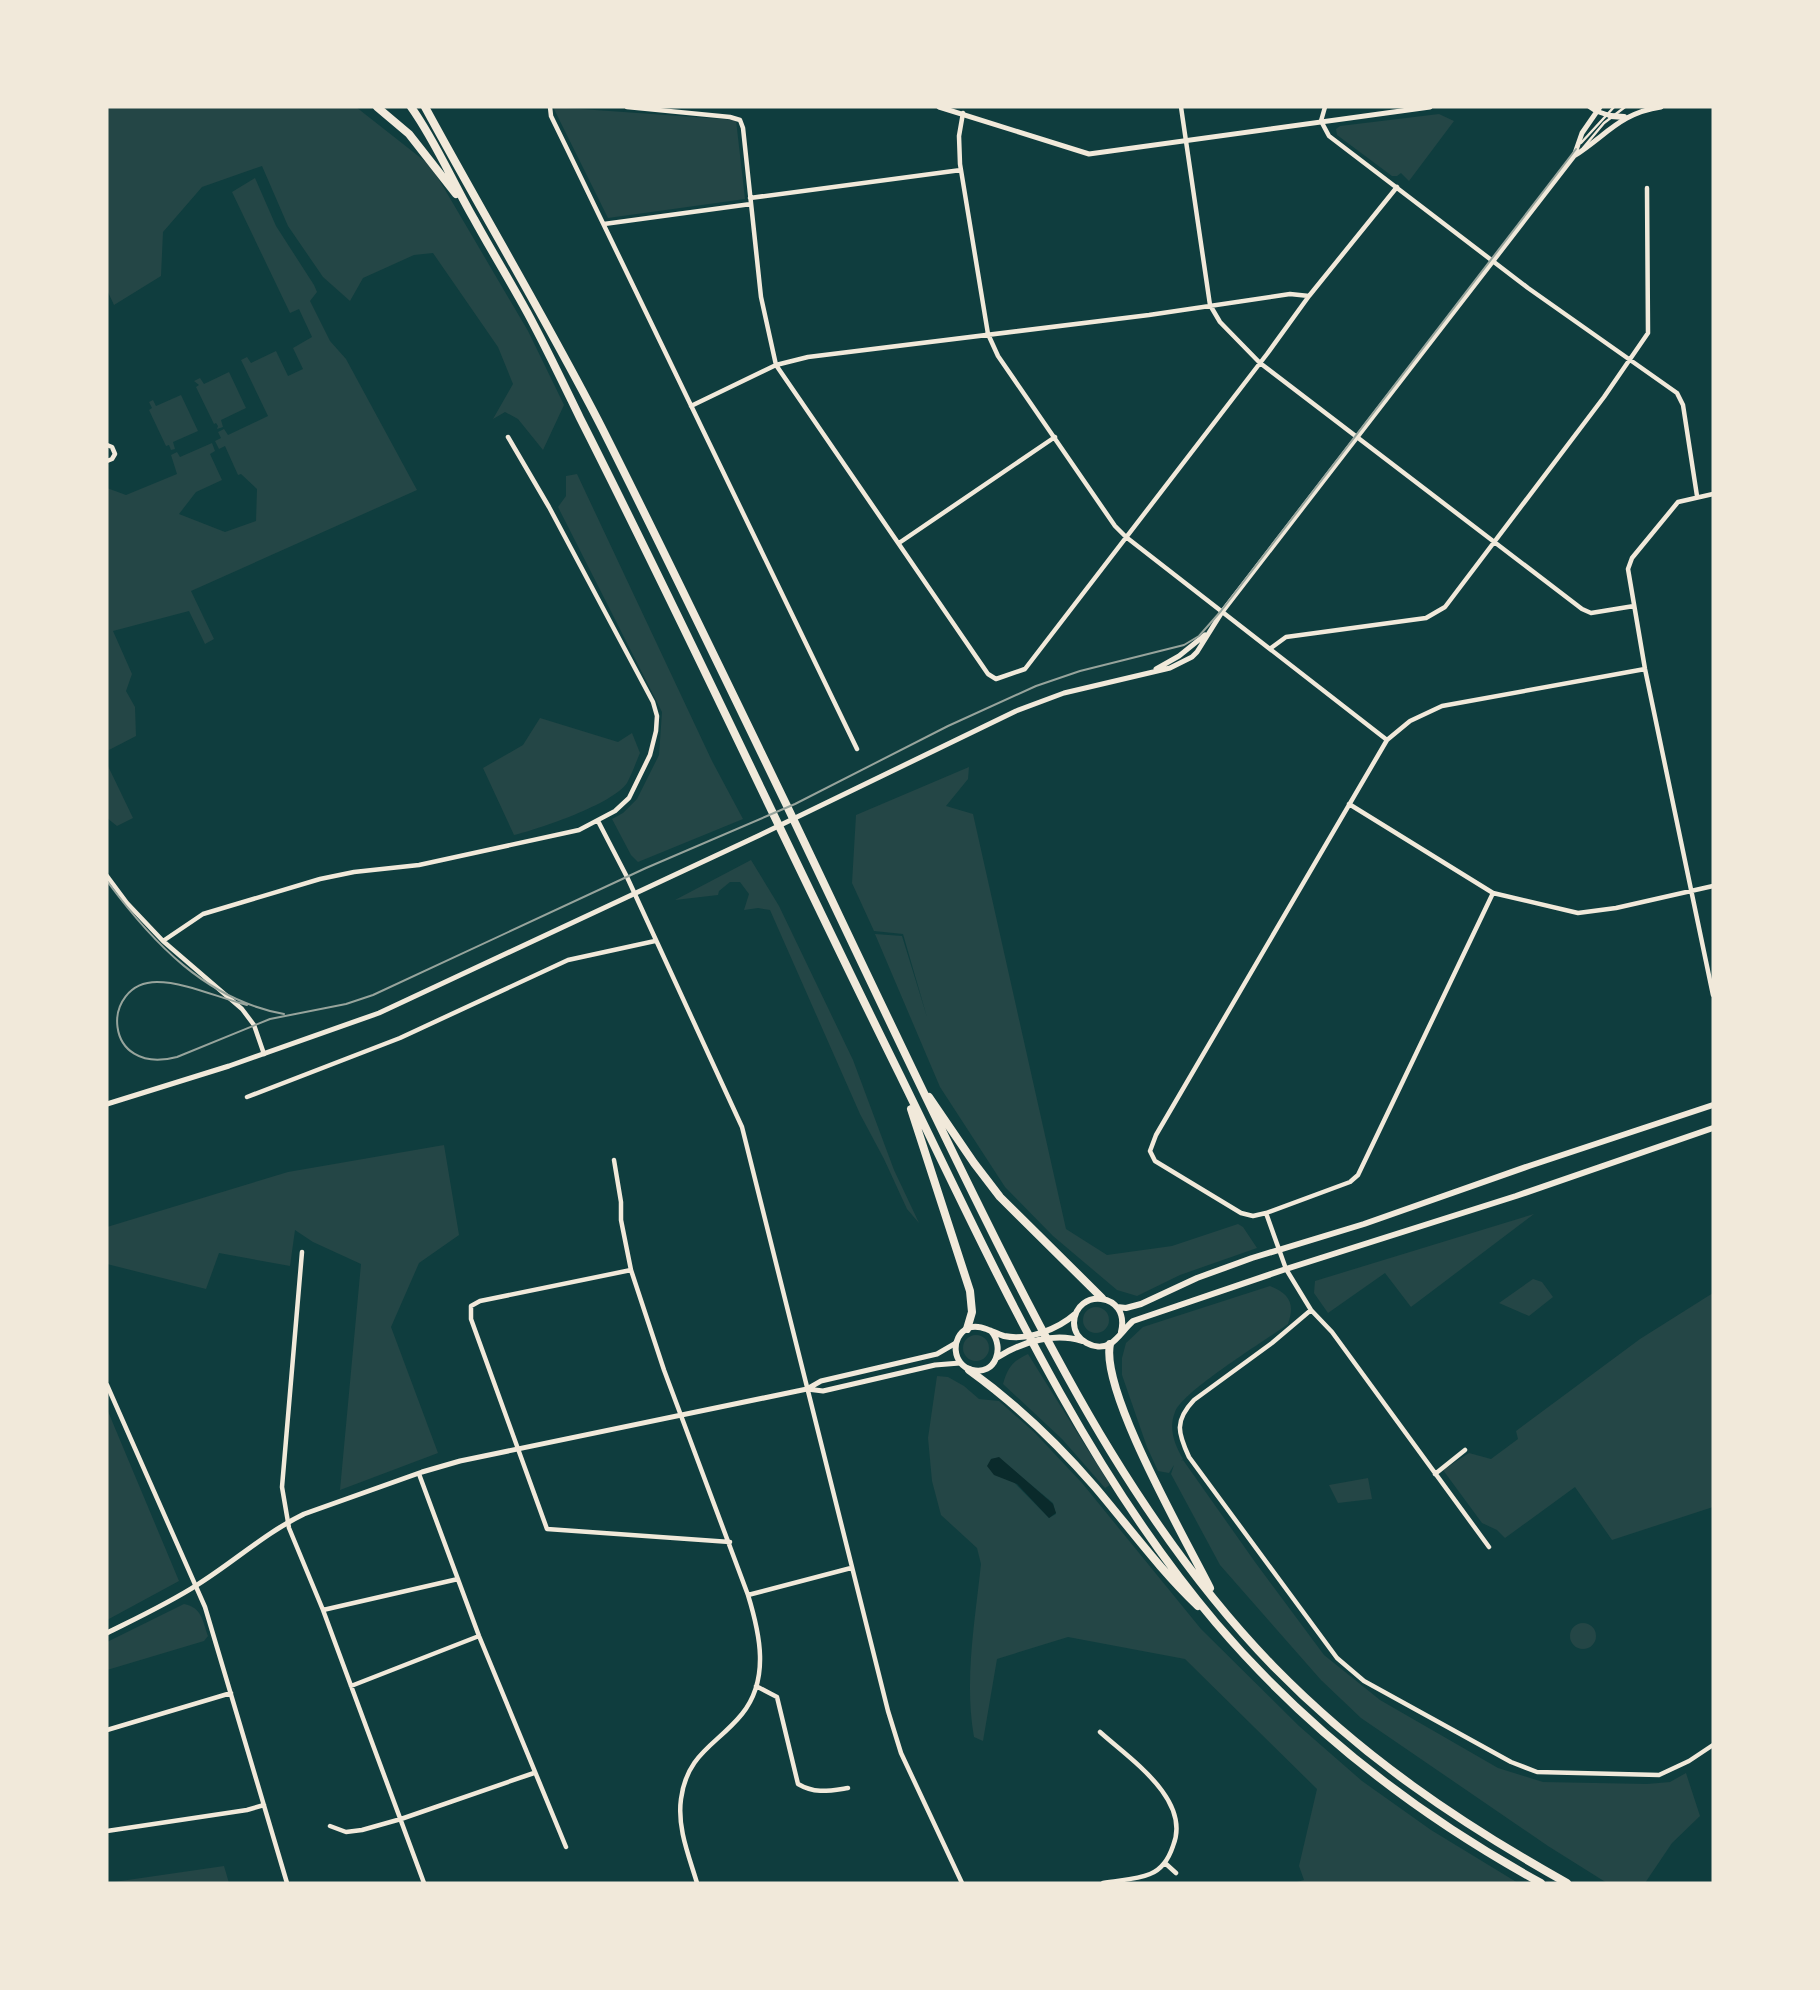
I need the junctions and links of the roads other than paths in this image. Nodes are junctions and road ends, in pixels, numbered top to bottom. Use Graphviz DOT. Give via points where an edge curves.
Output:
graph roads {
  1 [pos="377,107"];
  2 [pos="411,107"];
  3 [pos="425,107"];
  4 [pos="550,107"];
  5 [pos="627,107"];
  6 [pos="939,107"];
  7 [pos="956,107"];
  8 [pos="1181,107"];
  9 [pos="1325,107"];
  10 [pos="1430,107"];
  11 [pos="1614,107"];
  12 [pos="1625,107"];
  13 [pos="1661,107"];
  14 [pos="1595,108"];
  15 [pos="963,113"];
  16 [pos="1608,115"];
  17 [pos="1624,117"];
  18 [pos="1321,121"];
  19 [pos="1186,141"];
  20 [pos="1577,152"];
  21 [pos="961,170"];
  22 [pos="1397,187"];
  23 [pos="1647,188"];
  24 [pos="751,201"];
  25 [pos="470,213"];
  26 [pos="604,224"];
  27 [pos="1493,261"];
  28 [pos="1309,296"];
  29 [pos="1210,305"];
  30 [pos="988,334"];
  31 [pos="1629,360"];
  32 [pos="1260,363"];
  33 [pos="776,365"];
  34 [pos="691,406"];
  35 [pos="1055,436"];
  36 [pos="508,437"];
  37 [pos="1357,438"];
  38 [pos="107,445"];
  39 [pos="107,461"];
  40 [pos="1713,494"];
  41 [pos="1697,496"];
  42 [pos="1126,537"];
  43 [pos="1494,542"];
  44 [pos="899,543"];
  45 [pos="1634,606"];
  46 [pos="1222,612"];
  47 [pos="1271,648"];
  48 [pos="1645,668"];
  49 [pos="1387,740"];
  50 [pos="857,749"];
  51 [pos="1349,804"];
  52 [pos="598,821"];
  53 [pos="107,876"];
  54 [pos="1713,886"];
  55 [pos="1692,890"];
  56 [pos="1493,893"];
  57 [pos="634,894"];
  58 [pos="654,941"];
  59 [pos="163,942"];
  60 [pos="1713,995"];
  61 [pos="264,1054"];
  62 [pos="911,1068"];
  63 [pos="903,1083"];
  64 [pos="247,1097"];
  65 [pos="107,1104"];
  66 [pos="1713,1105"];
  67 [pos="1713,1128"];
  68 [pos="614,1160"];
  69 [pos="1266,1213"];
  70 [pos="1278,1250"];
  71 [pos="302,1252"];
  72 [pos="1286,1269"];
  73 [pos="631,1270"];
  74 [pos="1102,1298"];
  75 [pos="1117,1307"];
  76 [pos="1311,1310"];
  77 [pos="1076,1313"];
  78 [pos="967,1329"];
  79 [pos="991,1331"];
  80 [pos="1121,1332"];
  81 [pos="1084,1342"];
  82 [pos="956,1343"];
  83 [pos="1110,1344"];
  84 [pos="998,1357"];
  85 [pos="960,1363"];
  86 [pos="970,1370"];
  87 [pos="107,1385"];
  88 [pos="807,1389"];
  89 [pos="682,1416"];
  90 [pos="517,1449"];
  91 [pos="1465,1450"];
  92 [pos="419,1474"];
  93 [pos="1435,1474"];
  94 [pos="287,1522"];
  95 [pos="730,1542"];
  96 [pos="1489,1547"];
  97 [pos="851,1567"];
  98 [pos="458,1579"];
  99 [pos="197,1586"];
  100 [pos="748,1595"];
  101 [pos="1220,1606"];
  102 [pos="323,1609"];
  103 [pos="1215,1622"];
  104 [pos="107,1633"];
  105 [pos="479,1636"];
  106 [pos="351,1686"];
  107 [pos="756,1686"];
  108 [pos="231,1693"];
  109 [pos="107,1730"];
  110 [pos="1100,1732"];
  111 [pos="1713,1745"];
  112 [pos="534,1773"];
  113 [pos="848,1788"];
  114 [pos="264,1805"];
  115 [pos="401,1819"];
  116 [pos="330,1826"];
  117 [pos="107,1831"];
  118 [pos="566,1847"];
  119 [pos="1165,1863"];
  120 [pos="1176,1873"];
  121 [pos="287,1883"];
  122 [pos="424,1883"];
  123 [pos="697,1883"];
  124 [pos="962,1883"];
  125 [pos="1103,1883"];
  126 [pos="1541,1883"];
  127 [pos="1567,1883"];
  1 -- 25 [label="highway" via="409,134"];
  2 -- 25 [label="highway"];
  3 -- 62 [label="highway" via="601,426"];
  4 -- 26 [label="street"];
  5 -- 24 [label="street" via="740,120"];
  6 -- 15 [label="street"];
  7 -- 15 [label="street"];
  8 -- 19 [label="street"];
  9 -- 18 [label="street"];
  10 -- 18 [label="street"];
  11 -- 16 [label="lane"];
  12 -- 16 [label="lane"];
  13 -- 17 [label="street"];
  14 -- 16 [label="street"];
  14 -- 20 [label="street"];
  15 -- 19 [label="street" via="1089,154"];
  15 -- 21 [label="street"];
  16 -- 17 [label="main road"];
  16 -- 20 [label="lane"];
  16 -- 20 [label="lane"];
  17 -- 20 [label="street" via="1595,143"];
  18 -- 19 [label="street"];
  18 -- 22 [label="street" via="1329,136"];
  19 -- 29 [label="street"];
  20 -- 27 [label="street"];
  21 -- 24 [label="street"];
  21 -- 30 [label="street"];
  22 -- 27 [label="street"];
  22 -- 28 [label="street"];
  23 -- 31 [label="street" via="1648,333"];
  24 -- 26 [label="street"];
  24 -- 33 [label="street" via="761,297"];
  25 -- 63 [label="highway" via="527,312 661,579"];
  26 -- 34 [label="street"];
  27 -- 31 [label="street"];
  27 -- 37 [label="street"];
  28 -- 29 [label="street" via="1290,294"];
  28 -- 32 [label="street"];
  29 -- 30 [label="street"];
  29 -- 32 [label="street" via="1220,322"];
  30 -- 33 [label="street"];
  30 -- 35 [label="street" via="998,356"];
  31 -- 41 [label="street" via="1681,398"];
  31 -- 43 [label="street"];
  32 -- 37 [label="street"];
  32 -- 42 [label="street"];
  33 -- 34 [label="street"];
  33 -- 44 [label="street"];
  34 -- 50 [label="street"];
  35 -- 42 [label="street"];
  35 -- 44 [label="street"];
  36 -- 52 [label="street" via="657,716 650,755 629,798"];
  37 -- 43 [label="street"];
  37 -- 46 [label="street"];
  38 -- 39 [label="street" via="115,454"];
  40 -- 41 [label="street"];
  41 -- 45 [label="street" via="1678,502 1629,564"];
  42 -- 44 [label="street" via="1025,669 996,679 988,674"];
  42 -- 46 [label="street"];
  43 -- 45 [label="street" via="1591,613"];
  43 -- 47 [label="street" via="1445,607 1426,618 1286,637"];
  45 -- 48 [label="street"];
  46 -- 47 [label="street"];
  46 -- 57 [label="street" via="1208,632 1150,672 1064,693 1016,711"];
  47 -- 49 [label="street"];
  48 -- 49 [label="street" via="1442,706 1410,721"];
  48 -- 55 [label="street"];
  49 -- 51 [label="street"];
  51 -- 56 [label="street"];
  51 -- 69 [label="street" via="1150,1151 1155,1161 1241,1213"];
  52 -- 57 [label="street"];
  52 -- 59 [label="street" via="564,835 436,862 320,879 203,914"];
  53 -- 59 [label="street"];
  54 -- 55 [label="street"];
  55 -- 56 [label="street" via="1578,913"];
  55 -- 60 [label="street"];
  56 -- 69 [label="street" via="1358,1175"];
  57 -- 58 [label="street"];
  57 -- 61 [label="street" via="379,1013"];
  58 -- 64 [label="street" via="568,960 400,1038"];
  58 -- 88 [label="street" via="742,1127"];
  59 -- 61 [label="street" via="242,1009 254,1025"];
  61 -- 65 [label="street"];
  62 -- 74 [label="highway" via="1000,1197"];
  62 -- 101 [label="highway" via="1060,1365 1158,1525"];
  63 -- 78 [label="highway" via="971,1291"];
  63 -- 103 [label="highway" via="1049,1373 1145,1528"];
  66 -- 70 [label="main road"];
  67 -- 72 [label="main road"];
  68 -- 73 [label="street"];
  69 -- 70 [label="street"];
  70 -- 72 [label="street"];
  70 -- 75 [label="main road" via="1197,1278 1141,1304"];
  71 -- 94 [label="street" via="282,1487"];
  72 -- 76 [label="street"];
  72 -- 80 [label="main road" via="1132,1321"];
  73 -- 89 [label="street"];
  73 -- 90 [label="street" via="471,1306 471,1319"];
  74 -- 75 [label="main road"];
  74 -- 77 [label="main road" via="1089,1300"];
  75 -- 80 [label="main road" via="1122,1315"];
  76 -- 93 [label="street"];
  76 -- 111 [label="street" via="1194,1400 1184,1410 1180,1436 1189,1457 1337,1658 1364,1681 1536,1772 1659,1775"];
  77 -- 79 [label="main road" via="1065,1323 1037,1333 1005,1336"];
  77 -- 81 [label="main road" via="1075,1328"];
  78 -- 79 [label="main road"];
  78 -- 82 [label="main road"];
  79 -- 84 [label="main road" via="998,1341"];
  80 -- 83 [label="main road"];
  81 -- 83 [label="main road"];
  81 -- 84 [label="main road" via="1069,1337 1037,1341"];
  82 -- 85 [label="main road"];
  82 -- 88 [label="street" via="937,1354 821,1381"];
  83 -- 101 [label="highway" via="1110,1369 1143,1458"];
  84 -- 86 [label="main road" via="987,1368"];
  85 -- 86 [label="main road"];
  85 -- 88 [label="street" via="823,1391"];
  86 -- 103 [label="highway" via="1049,1436"];
  87 -- 99 [label="street"];
  88 -- 89 [label="street"];
  88 -- 97 [label="street"];
  89 -- 90 [label="street"];
  89 -- 95 [label="street"];
  90 -- 92 [label="street"];
  90 -- 95 [label="street" via="547,1529"];
  91 -- 93 [label="street"];
  92 -- 94 [label="street"];
  92 -- 98 [label="street"];
  93 -- 96 [label="street"];
  94 -- 99 [label="street"];
  94 -- 102 [label="street"];
  95 -- 100 [label="street"];
  97 -- 100 [label="street"];
  97 -- 124 [label="street" via="901,1753"];
  98 -- 102 [label="street"];
  98 -- 105 [label="street"];
  99 -- 104 [label="street"];
  99 -- 108 [label="street"];
  100 -- 107 [label="street" via="760,1647"];
  101 -- 127 [label="highway" via="1275,1668 1384,1767 1462,1822"];
  102 -- 106 [label="street"];
  103 -- 126 [label="highway" via="1305,1716 1356,1760 1464,1839"];
  105 -- 106 [label="street"];
  105 -- 112 [label="street"];
  106 -- 115 [label="street"];
  107 -- 113 [label="street" via="777,1697 798,1784 819,1793"];
  107 -- 123 [label="street" via="741,1715 709,1744 685,1779 680,1815"];
  108 -- 109 [label="street"];
  108 -- 114 [label="street"];
  110 -- 119 [label="street" via="1171,1801 1178,1829"];
  112 -- 115 [label="street"];
  112 -- 118 [label="street"];
  114 -- 117 [label="street"];
  114 -- 121 [label="street"];
  115 -- 116 [label="street" via="346,1832"];
  115 -- 122 [label="street"];
  119 -- 120 [label="street"];
  119 -- 125 [label="street" via="1150,1874"];
}
